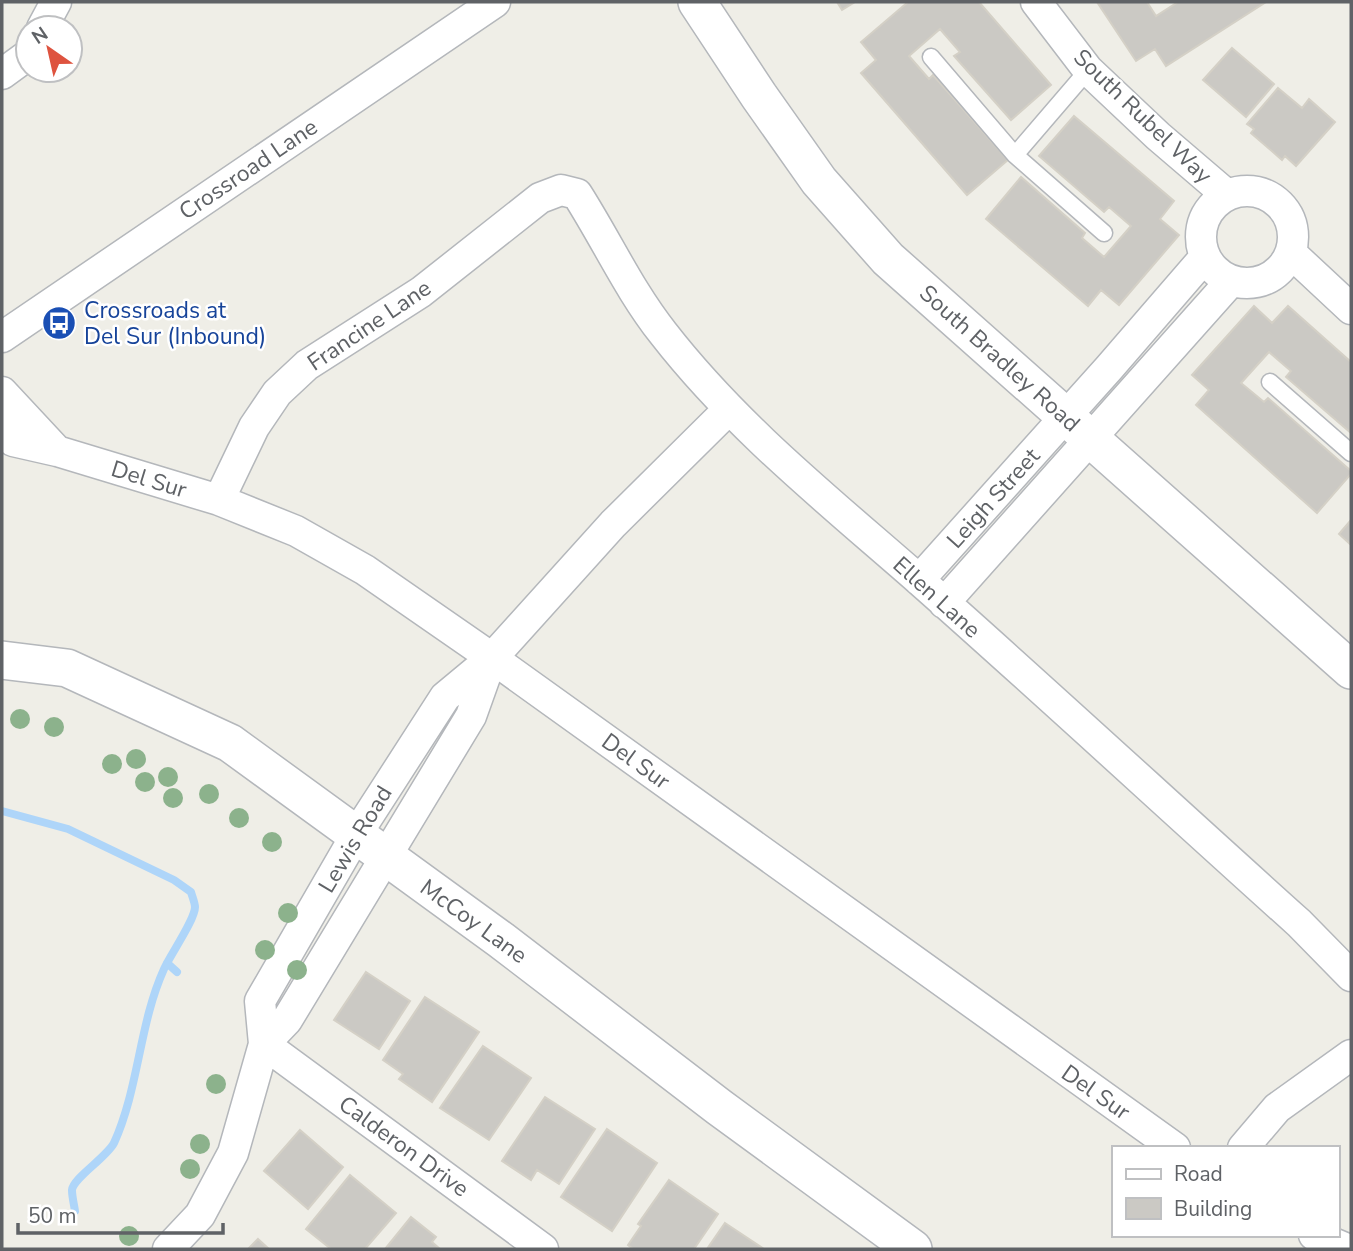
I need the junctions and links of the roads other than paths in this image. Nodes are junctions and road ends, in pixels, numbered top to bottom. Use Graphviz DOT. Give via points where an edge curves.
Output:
graph roads {
  1 [pos="495,2"];
  2 [pos="697,2"];
  3 [pos="1036,2"];
  4 [pos="931,57"];
  5 [pos="1088,70"];
  6 [pos="1015,155"];
  7 [pos="561,190"];
  8 [pos="1227,195"];
  9 [pos="1104,233"];
  10 [pos="1291,253"];
  11 [pos="1205,257"];
  12 [pos="1231,281"];
  13 [pos="1351,309"];
  14 [pos="2,337"];
  15 [pos="1270,382"];
  16 [pos="2,392"];
  17 [pos="728,410"];
  18 [pos="1077,427"];
  19 [pos="2,429"];
  20 [pos="57,451"];
  21 [pos="1351,453"];
  22 [pos="219,500"];
  23 [pos="919,580"];
  24 [pos="944,603"];
  25 [pos="492,657"];
  26 [pos="2,660"];
  27 [pos="1351,670"];
  28 [pos="356,835"];
  29 [pos="385,856"];
  30 [pos="1351,976"];
  31 [pos="264,1044"];
  32 [pos="1351,1055"];
  33 [pos="1172,1146"];
  34 [pos="1245,1146"];
  35 [pos="1319,1237"];
  36 [pos="167,1249"];
  37 [pos="543,1249"];
  38 [pos="913,1249"];
  39 [pos="1348,1249"];
  1 -- 14 [label="street, Crossroad Lane"];
  2 -- 18 [label="street, South Bradley Road" via="819,181 888,259"];
  3 -- 5 [label="street, South Rubel Way"];
  4 -- 6 [label="lane"];
  5 -- 6 [label="lane"];
  5 -- 8 [label="street, South Rubel Way"];
  6 -- 9 [label="lane"];
  7 -- 17 [label="street, Ellen Lane" via="577,194 628,285"];
  7 -- 22 [label="street, Francine Lane" via="540,198 421,292 307,365 277,393 254,427"];
  8 -- 10 [label="street" via="1263,193 1278,203 1289,217"];
  8 -- 11 [label="street" via="1212,206 1203,221 1200,239"];
  10 -- 12 [label="street" via="1266,279"];
  10 -- 13 [label="street"];
  11 -- 12 [label="street" via="1215,271"];
  11 -- 18 [label="street, Leigh Street"];
  12 -- 18 [label="street, Leigh Street"];
  15 -- 21 [label="lane"];
  16 -- 20 [label="street"];
  17 -- 23 [label="street, Ellen Lane"];
  17 -- 25 [label="street, Lewis Road" via="613,524"];
  18 -- 23 [label="street, Leigh Street"];
  18 -- 24 [label="street, Leigh Street"];
  18 -- 27 [label="street, South Bradley Road"];
  19 -- 20 [label="street, Del Sur" via="13,441"];
  20 -- 22 [label="street, Del Sur"];
  22 -- 25 [label="street, Del Sur" via="296,531 365,570"];
  23 -- 24 [label="street, Ellen Lane"];
  24 -- 30 [label="street, Ellen Lane" via="1299,923"];
  25 -- 28 [label="street, Lewis Road" via="445,697"];
  25 -- 29 [label="street, Lewis Road" via="471,716"];
  25 -- 33 [label="street, Del Sur"];
  26 -- 28 [label="street, McCoy Lane" via="67,668 230,743"];
  28 -- 29 [label="street, McCoy Lane"];
  28 -- 31 [label="street, Lewis Road" via="260,1001"];
  29 -- 31 [label="street, Lewis Road" via="287,1020"];
  29 -- 38 [label="street, McCoy Lane"];
  31 -- 36 [label="street, Lewis Road" via="233,1153 200,1215"];
  31 -- 37 [label="street, Calderon Drive"];
  32 -- 34 [label="street" via="1277,1108"];
  35 -- 39 [label="street"];
}
